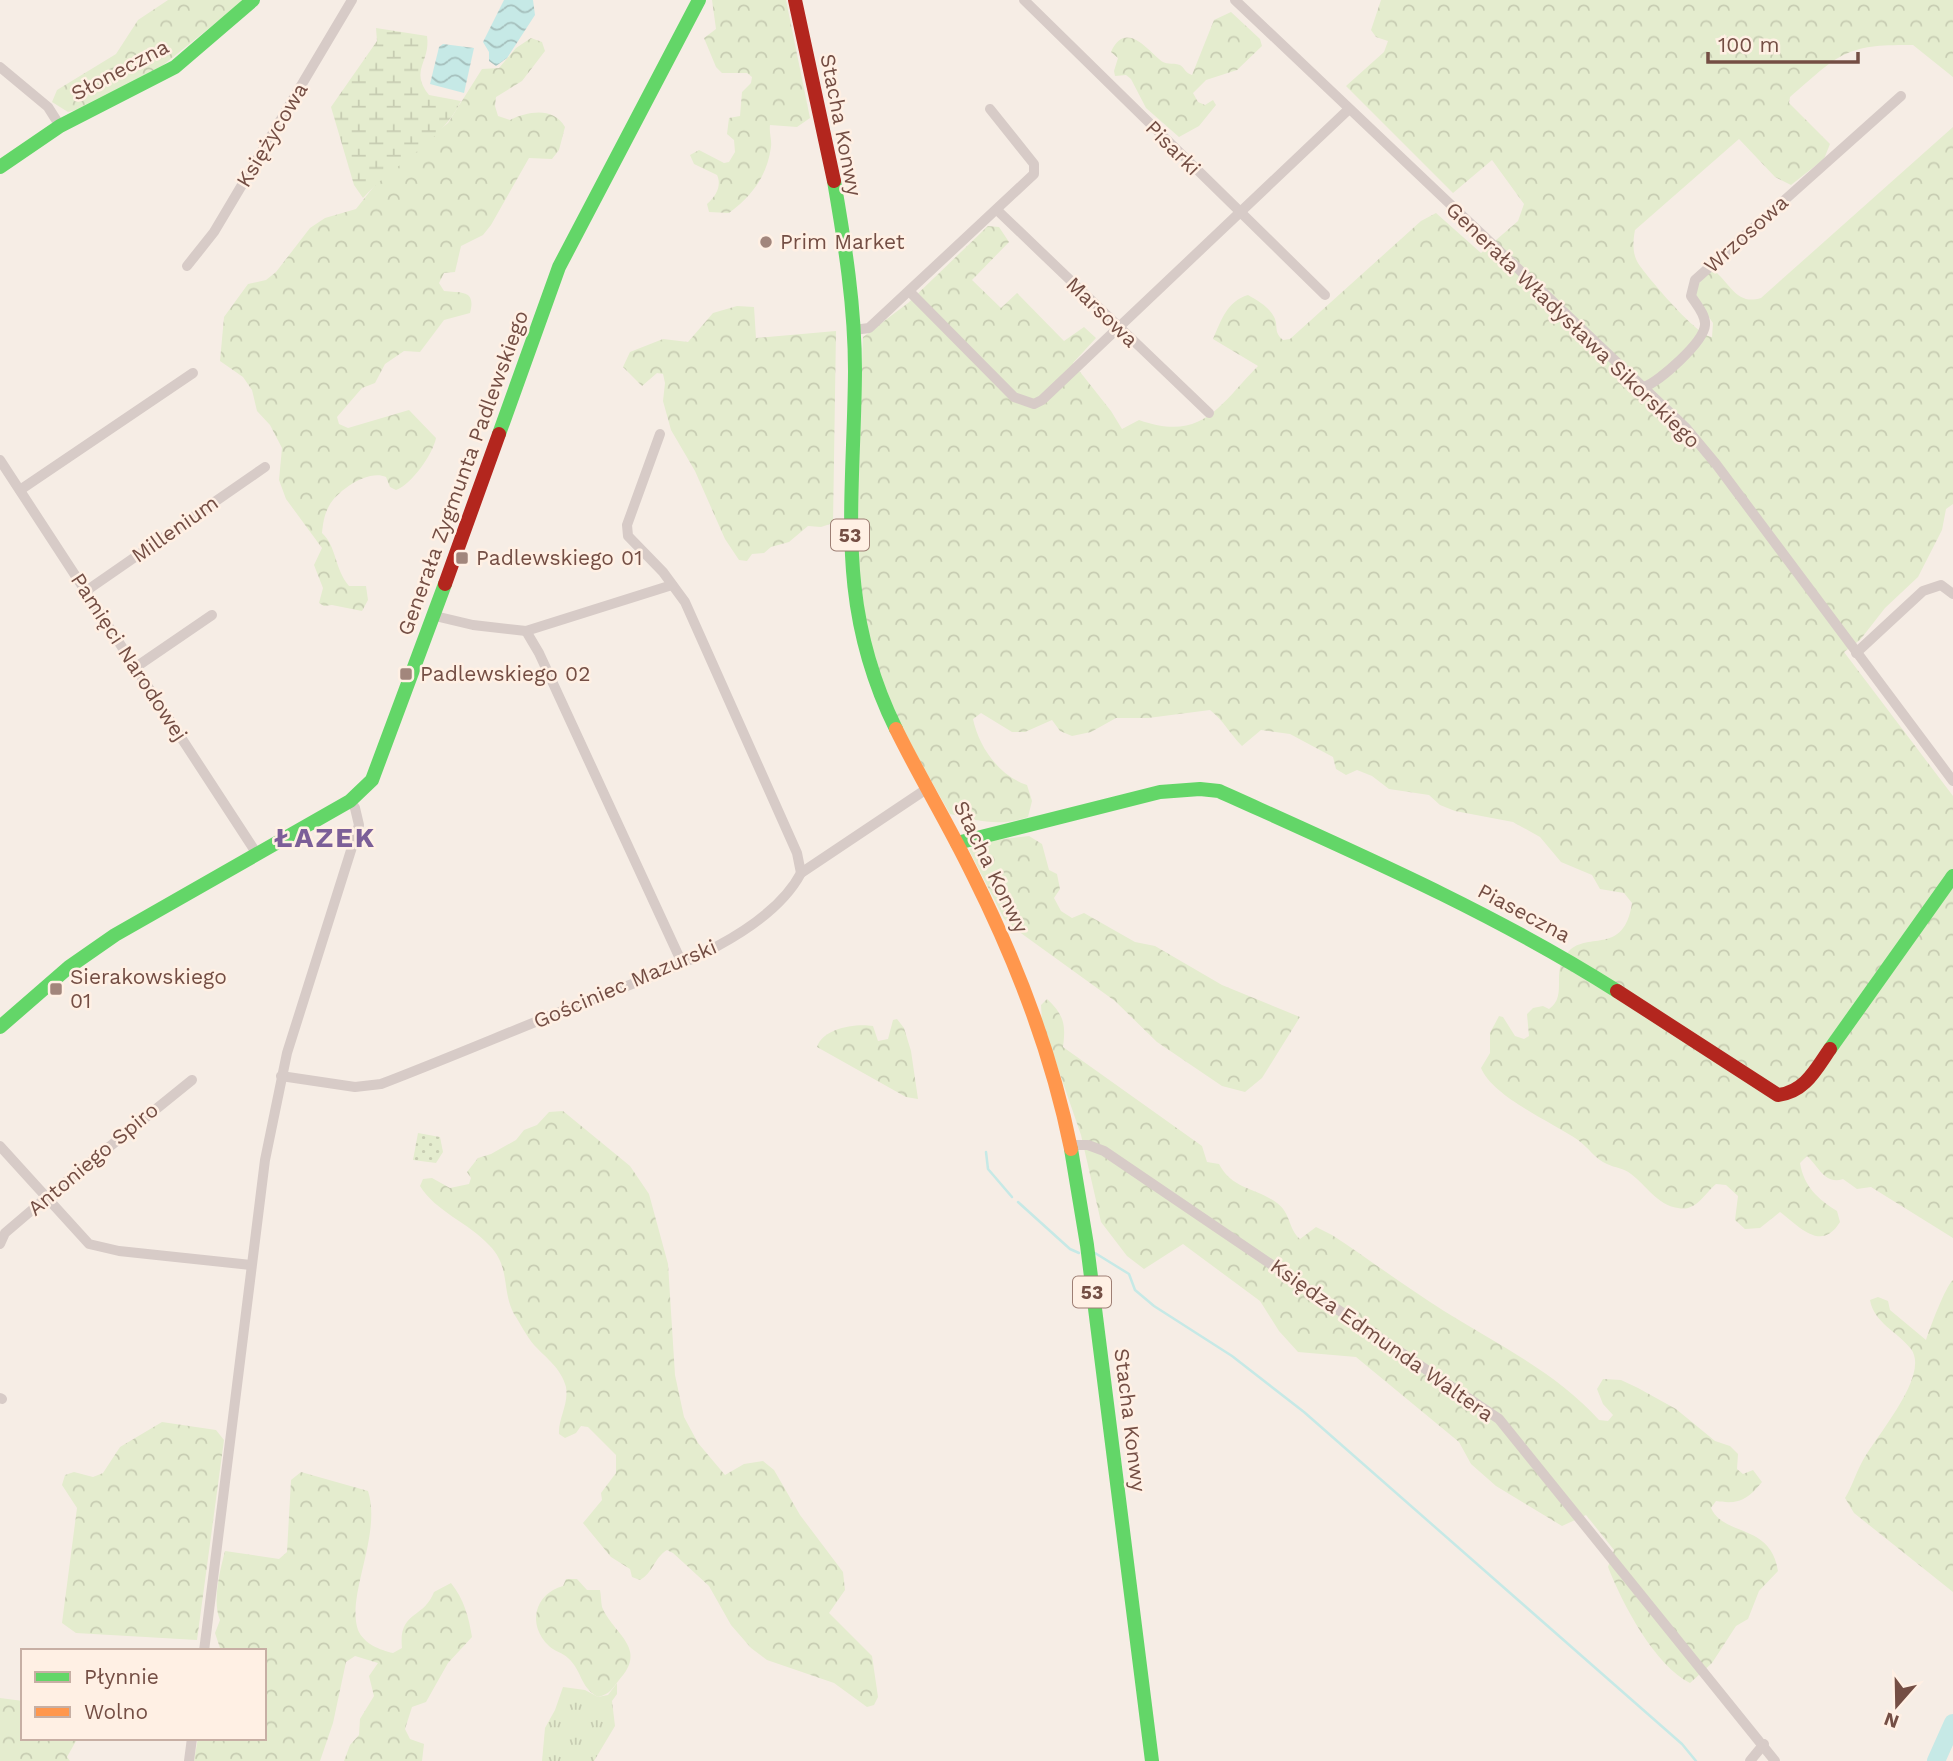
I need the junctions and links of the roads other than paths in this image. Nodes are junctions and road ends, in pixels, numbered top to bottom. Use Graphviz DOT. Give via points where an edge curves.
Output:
graph roads {
  1 [pos="253,0"];
  2 [pos="352,0"];
  3 [pos="699,0"];
  4 [pos="795,0"];
  5 [pos="1024,0"];
  6 [pos="1235,0"];
  7 [pos="0,67"];
  8 [pos="1901,96"];
  9 [pos="990,109"];
  10 [pos="1349,109"];
  11 [pos="60,126"];
  12 [pos="0,167"];
  13 [pos="997,210"];
  14 [pos="1241,214"];
  15 [pos="187,266"];
  16 [pos="910,292"];
  17 [pos="1325,295"];
  18 [pos="1120,329"];
  19 [pos="854,330"];
  20 [pos="193,373"];
  21 [pos="1644,387"];
  22 [pos="1209,413"];
  23 [pos="660,434"];
  24 [pos="0,460"];
  25 [pos="265,467"];
  26 [pos="20,490"];
  27 [pos="672,584"];
  28 [pos="86,591"];
  29 [pos="1953,594"];
  30 [pos="212,615"];
  31 [pos="435,615"];
  32 [pos="526,631"];
  33 [pos="1856,653"];
  34 [pos="136,667"];
  35 [pos="1953,780"];
  36 [pos="928,788"];
  37 [pos="350,801"];
  38 [pos="957,843"];
  39 [pos="257,854"];
  40 [pos="801,873"];
  41 [pos="1953,876"];
  42 [pos="682,962"];
  43 [pos="0,1027"];
  44 [pos="281,1076"];
  45 [pos="192,1080"];
  46 [pos="1070,1145"];
  47 [pos="0,1146"];
  48 [pos="46,1198"];
  49 [pos="0,1244"];
  50 [pos="251,1265"];
  51 [pos="204,1649"];
  52 [pos="192,1740"];
  53 [pos="1764,1744"];
  54 [pos="189,1761"];
  55 [pos="1152,1761"];
  56 [pos="1750,1761"];
  57 [pos="1776,1761"];
  1 -- 11 [label="street, Słoneczna" via="175,66"];
  2 -- 15 [label="street, Księżycowa" via="214,232"];
  3 -- 31 [label="street, Generała Zygmunta Padlewskiego" via="559,267"];
  4 -- 19 [label="street, Stacha Konwy / 53" via="842,232"];
  5 -- 14 [label="street, Pisarki"];
  6 -- 10 [label="street, Generała Władysława Sikorskiego"];
  7 -- 11 [label="street" via="48,107"];
  8 -- 21 [label="street, Wrzosowa" via="1695,280 1691,296 1706,329 1667,372"];
  9 -- 13 [label="street" via="1035,167 1031,179"];
  10 -- 14 [label="street"];
  10 -- 21 [label="street, Generała Władysława Sikorskiego"];
  11 -- 12 [label="street, Słoneczna"];
  13 -- 16 [label="street"];
  13 -- 18 [label="street, Marsowa"];
  14 -- 17 [label="street, Pisarki"];
  14 -- 18 [label="street"];
  16 -- 18 [label="street" via="1025,403 1042,400"];
  16 -- 19 [label="street" via="869,328"];
  18 -- 22 [label="street, Marsowa"];
  19 -- 36 [label="street, Stacha Konwy / 53" via="850,532 854,602 878,692"];
  20 -- 26 [label="street"];
  21 -- 33 [label="street, Generała Władysława Sikorskiego" via="1716,464"];
  23 -- 27 [label="street" via="627,530 633,545"];
  24 -- 26 [label="street, Pamięci Narodowej"];
  25 -- 28 [label="street, Millenium"];
  26 -- 28 [label="street, Pamięci Narodowej"];
  27 -- 32 [label="street"];
  27 -- 40 [label="street" via="721,677 797,853"];
  28 -- 34 [label="street, Pamięci Narodowej"];
  29 -- 33 [label="street" via="1941,585 1923,591"];
  30 -- 34 [label="street"];
  31 -- 32 [label="street" via="464,624"];
  31 -- 37 [label="street, Generała Zygmunta Padlewskiego" via="379,766 367,786"];
  32 -- 42 [label="street"];
  33 -- 35 [label="street, Generała Władysława Sikorskiego"];
  34 -- 39 [label="street, Pamięci Narodowej"];
  36 -- 38 [label="street, Stacha Konwy / 53"];
  36 -- 40 [label="street, Gościniec Mazurski"];
  37 -- 39 [label="street, Generała Zygmunta Padlewskiego"];
  37 -- 44 [label="street" via="359,825"];
  38 -- 41 [label="street, Piaseczna" via="1167,791 1191,787 1219,790 1407,876 1563,957 1778,1095 1804,1085"];
  38 -- 46 [label="street, Stacha Konwy / 53" via="996,921 1029,1003"];
  39 -- 43 [label="street, Generała Zygmunta Padlewskiego" via="90,952"];
  40 -- 42 [label="street, Gościniec Mazurski" via="750,926"];
  42 -- 44 [label="street, Gościniec Mazurski" via="381,1084 355,1087"];
  44 -- 50 [label="street"];
  45 -- 48 [label="street, Antoniego Spiro"];
  46 -- 53 [label="street, Księdza Edmunda Waltera" via="1104,1151 1499,1419"];
  46 -- 55 [label="street, Stacha Konwy / 53"];
  47 -- 48 [label="street"];
  48 -- 49 [label="street, Antoniego Spiro" via="5,1233"];
  48 -- 50 [label="street" via="79,1235 97,1247"];
  50 -- 51 [label="street"];
  52 -- 54 [label="street"];
  53 -- 56 [label="street"];
  53 -- 57 [label="street, Księdza Edmunda Waltera"];
}
